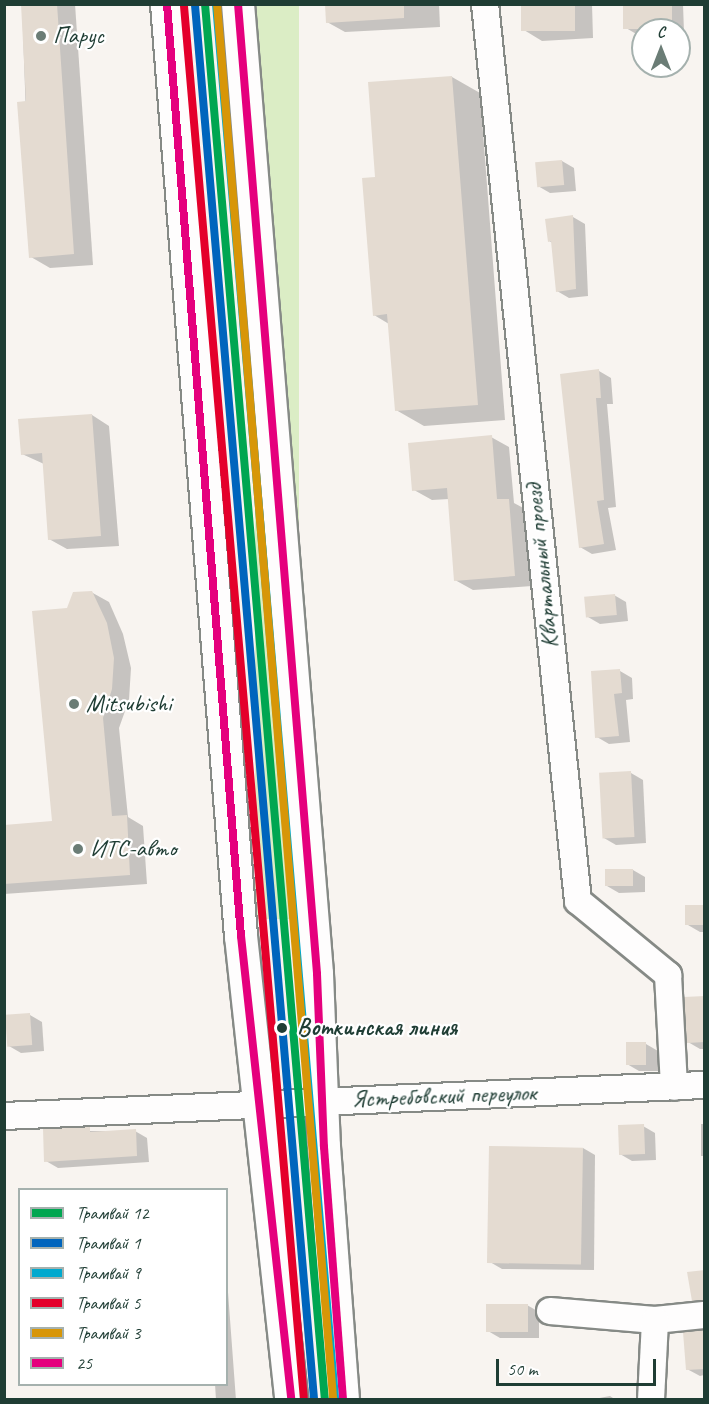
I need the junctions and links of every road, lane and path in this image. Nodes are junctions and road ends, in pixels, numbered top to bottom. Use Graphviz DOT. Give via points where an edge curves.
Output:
graph roads {
  1 [pos="167,4"];
  2 [pos="238,4"];
  3 [pos="485,4"];
  4 [pos="705,1085"];
  5 [pos="674,1087"];
  6 [pos="322,1101"];
  7 [pos="258,1103"];
  8 [pos="4,1116"];
  9 [pos="550,1311"];
  10 [pos="705,1315"];
  11 [pos="655,1320"];
  12 [pos="291,1400"];
  13 [pos="343,1400"];
  14 [pos="651,1400"];
  1 -- 7 [label="main road" via="241,936"];
  2 -- 6 [label="main road" via="317,974"];
  3 -- 5 [label="street, Квартальный проезд" via="578,901 668,975"];
  4 -- 5 [label="street, Ястребовский переулок"];
  5 -- 6 [label="street, Ястребовский переулок"];
  6 -- 7 [label="street, Ястребовский переулок"];
  6 -- 13 [label="main road"];
  7 -- 8 [label="street, Ястребовский переулок"];
  7 -- 12 [label="main road"];
  9 -- 11 [label="street"];
  10 -- 11 [label="street"];
  11 -- 14 [label="street"];
}
